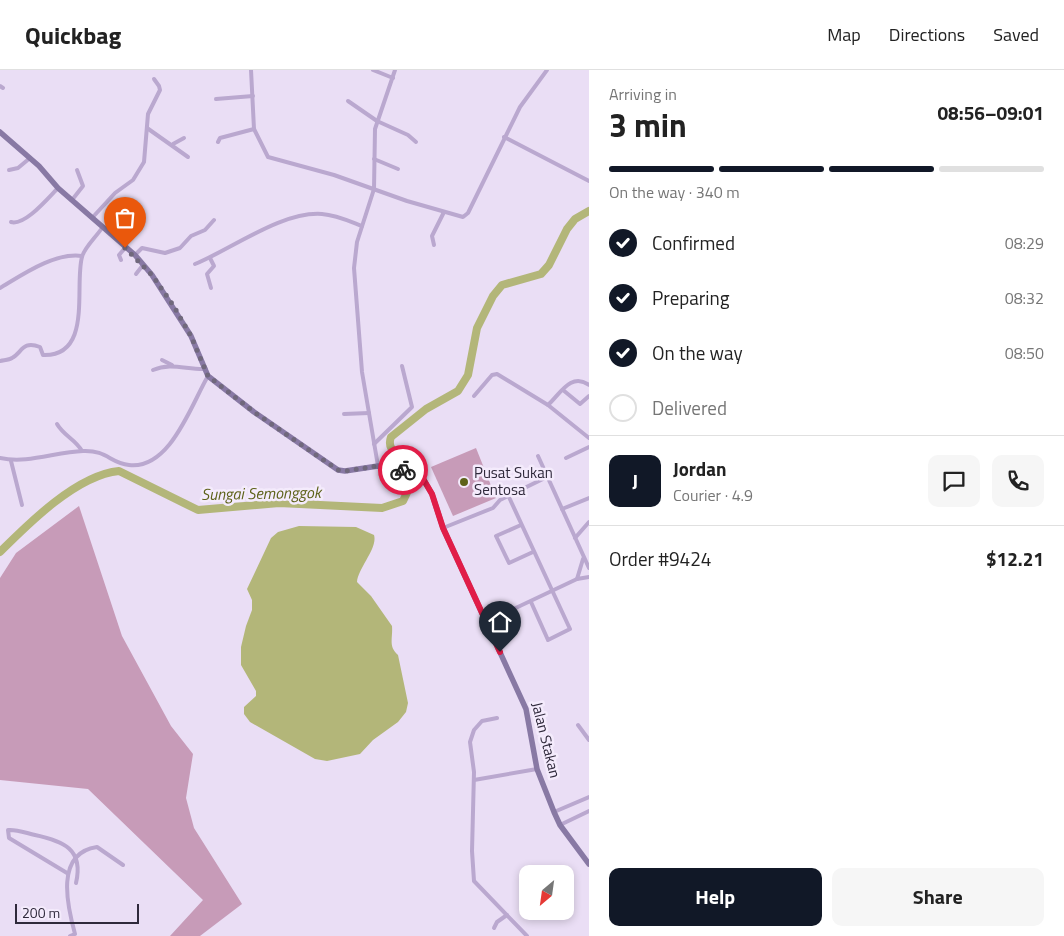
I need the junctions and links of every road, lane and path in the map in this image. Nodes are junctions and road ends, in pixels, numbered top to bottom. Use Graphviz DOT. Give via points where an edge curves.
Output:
graph roads {
  1 [pos="251,70"];
  2 [pos="373,70"];
  3 [pos="395,70"];
  4 [pos="546,70"];
  5 [pos="393,78"];
  6 [pos="154,79"];
  7 [pos="253,96"];
  8 [pos="216,99"];
  9 [pos="348,101"];
  10 [pos="377,121"];
  11 [pos="148,128"];
  12 [pos="254,129"];
  13 [pos="0,132"];
  14 [pos="504,137"];
  15 [pos="184,138"];
  16 [pos="218,142"];
  17 [pos="416,142"];
  18 [pos="173,144"];
  19 [pos="188,157"];
  20 [pos="30,158"];
  21 [pos="374,159"];
  22 [pos="398,169"];
  23 [pos="9,170"];
  24 [pos="77,170"];
  25 [pos="589,181"];
  26 [pos="58,188"];
  27 [pos="374,189"];
  28 [pos="72,200"];
  29 [pos="444,212"];
  30 [pos="92,219"];
  31 [pos="214,220"];
  32 [pos="11,222"];
  33 [pos="362,226"];
  34 [pos="102,228"];
  35 [pos="434,245"];
  36 [pos="125,248"];
  37 [pos="135,255"];
  38 [pos="82,256"];
  39 [pos="210,258"];
  40 [pos="121,260"];
  41 [pos="195,264"];
  42 [pos="143,265"];
  43 [pos="136,274"];
  44 [pos="0,288"];
  45 [pos="211,288"];
  46 [pos="162,360"];
  47 [pos="0,361"];
  48 [pos="172,365"];
  49 [pos="402,366"];
  50 [pos="206,369"];
  51 [pos="153,370"];
  52 [pos="208,376"];
  53 [pos="589,385"];
  54 [pos="563,390"];
  55 [pos="474,396"];
  56 [pos="589,396"];
  57 [pos="548,405"];
  58 [pos="369,413"];
  59 [pos="344,414"];
  60 [pos="57,424"];
  61 [pos="589,438"];
  62 [pos="374,444"];
  63 [pos="589,447"];
  64 [pos="82,451"];
  65 [pos="538,456"];
  66 [pos="0,458"];
  67 [pos="566,458"];
  68 [pos="10,461"];
  69 [pos="378,466"];
  70 [pos="547,477"];
  71 [pos="508,496"];
  72 [pos="589,498"];
  73 [pos="22,505"];
  74 [pos="562,509"];
  75 [pos="589,522"];
  76 [pos="521,524"];
  77 [pos="443,528"];
  78 [pos="575,538"];
  79 [pos="534,552"];
  80 [pos="583,559"];
  81 [pos="589,568"];
  82 [pos="589,577"];
  83 [pos="577,579"];
  84 [pos="552,592"];
  85 [pos="531,602"];
  86 [pos="486,622"];
  87 [pos="496,718"];
  88 [pos="578,725"];
  89 [pos="589,740"];
  90 [pos="537,769"];
  91 [pos="474,780"];
  92 [pos="589,797"];
  93 [pos="589,811"];
  94 [pos="554,812"];
  95 [pos="560,824"];
  96 [pos="75,857"];
  97 [pos="589,864"];
  98 [pos="123,865"];
  99 [pos="68,873"];
  100 [pos="76,883"];
  101 [pos="507,914"];
  102 [pos="494,928"];
  103 [pos="70,936"];
  104 [pos="527,936"];
  1 -- 7 [label="street"];
  2 -- 5 [label="street"];
  3 -- 5 [label="street"];
  4 -- 14 [label="street"];
  5 -- 10 [label="street"];
  6 -- 11 [label="street" via="160,90 150,109"];
  7 -- 8 [label="street"];
  7 -- 12 [label="street"];
  9 -- 10 [label="street"];
  10 -- 17 [label="street"];
  10 -- 21 [label="street"];
  11 -- 18 [label="street"];
  11 -- 30 [label="street" via="144,162 139,171"];
  12 -- 16 [label="street" via="220,138"];
  12 -- 27 [label="street" via="268,157"];
  13 -- 20 [label="main road"];
  14 -- 25 [label="street"];
  14 -- 29 [label="street" via="468,213 457,217"];
  15 -- 18 [label="street"];
  18 -- 19 [label="street"];
  20 -- 23 [label="street" via="18,168"];
  20 -- 26 [label="main road"];
  21 -- 22 [label="street"];
  21 -- 27 [label="street"];
  24 -- 28 [label="street" via="83,186"];
  26 -- 28 [label="main road"];
  26 -- 32 [label="street" via="32,214 19,222"];
  27 -- 29 [label="street"];
  27 -- 33 [label="street"];
  28 -- 30 [label="main road"];
  29 -- 35 [label="street" via="432,236"];
  30 -- 34 [label="main road"];
  31 -- 37 [label="street" via="204,230 190,236 180,248 165,253 142,248"];
  33 -- 39 [label="street" via="322,214 291,217"];
  33 -- 58 [label="street" via="354,274 362,372"];
  34 -- 36 [label="main road"];
  34 -- 38 [label="street"];
  36 -- 37 [label="main road"];
  36 -- 40 [label="street" via="119,255"];
  37 -- 42 [label="main road"];
  38 -- 44 [label="street" via="68,256 45,264"];
  38 -- 47 [label="street" via="78,321 68,345 47,355 42,354 40,347 26,346 12,358"];
  39 -- 41 [label="street"];
  39 -- 45 [label="street" via="214,266 207,274"];
  42 -- 43 [label="street"];
  42 -- 50 [label="main road" via="173,305"];
  46 -- 48 [label="street"];
  48 -- 50 [label="street" via="190,370"];
  48 -- 51 [label="street"];
  49 -- 62 [label="street" via="412,407"];
  50 -- 52 [label="main road"];
  52 -- 64 [label="street" via="173,440 157,459 130,465 114,461 99,451"];
  52 -- 69 [label="main road, Jalan Stakan" via="338,470"];
  53 -- 54 [label="street" via="572,381"];
  54 -- 56 [label="street" via="580,404"];
  54 -- 57 [label="street"];
  55 -- 57 [label="street" via="492,375 498,374"];
  57 -- 61 [label="street"];
  58 -- 59 [label="street"];
  58 -- 62 [label="street"];
  60 -- 64 [label="street"];
  62 -- 69 [label="street"];
  63 -- 67 [label="street"];
  64 -- 68 [label="street"];
  65 -- 70 [label="street"];
  66 -- 68 [label="street"];
  68 -- 73 [label="street"];
  69 -- 77 [label="main road, Jalan Stakan" via="415,471 422,477 432,494"];
  70 -- 71 [label="street"];
  70 -- 74 [label="street"];
  71 -- 76 [label="street"];
  71 -- 77 [label="street" via="493,508"];
  72 -- 74 [label="street"];
  74 -- 78 [label="street"];
  75 -- 78 [label="street"];
  76 -- 79 [label="street"];
  76 -- 79 [label="street" via="496,536 509,563"];
  77 -- 86 [label="main road, Jalan Stakan"];
  78 -- 80 [label="street"];
  79 -- 84 [label="street"];
  80 -- 81 [label="street"];
  80 -- 83 [label="street"];
  82 -- 83 [label="street"];
  83 -- 84 [label="street"];
  84 -- 85 [label="street"];
  84 -- 85 [label="street" via="570,628 548,640"];
  85 -- 86 [label="street"];
  86 -- 90 [label="main road, Jalan Stakan" via="526,709"];
  87 -- 91 [label="street" via="482,721 470,736"];
  88 -- 89 [label="street"];
  90 -- 91 [label="street"];
  90 -- 94 [label="main road, Jalan Stakan"];
  91 -- 101 [label="street" via="474,881"];
  92 -- 94 [label="street"];
  93 -- 95 [label="street"];
  94 -- 95 [label="main road, Jalan Stakan"];
  95 -- 97 [label="main road, Jalan Stakan"];
  96 -- 98 [label="street" via="97,848"];
  96 -- 99 [label="street"];
  96 -- 99 [label="street" via="57,840 7,831 8,838"];
  96 -- 100 [label="street"];
  99 -- 103 [label="street" via="69,912 75,934"];
  101 -- 102 [label="street"];
  101 -- 104 [label="street"];
}
